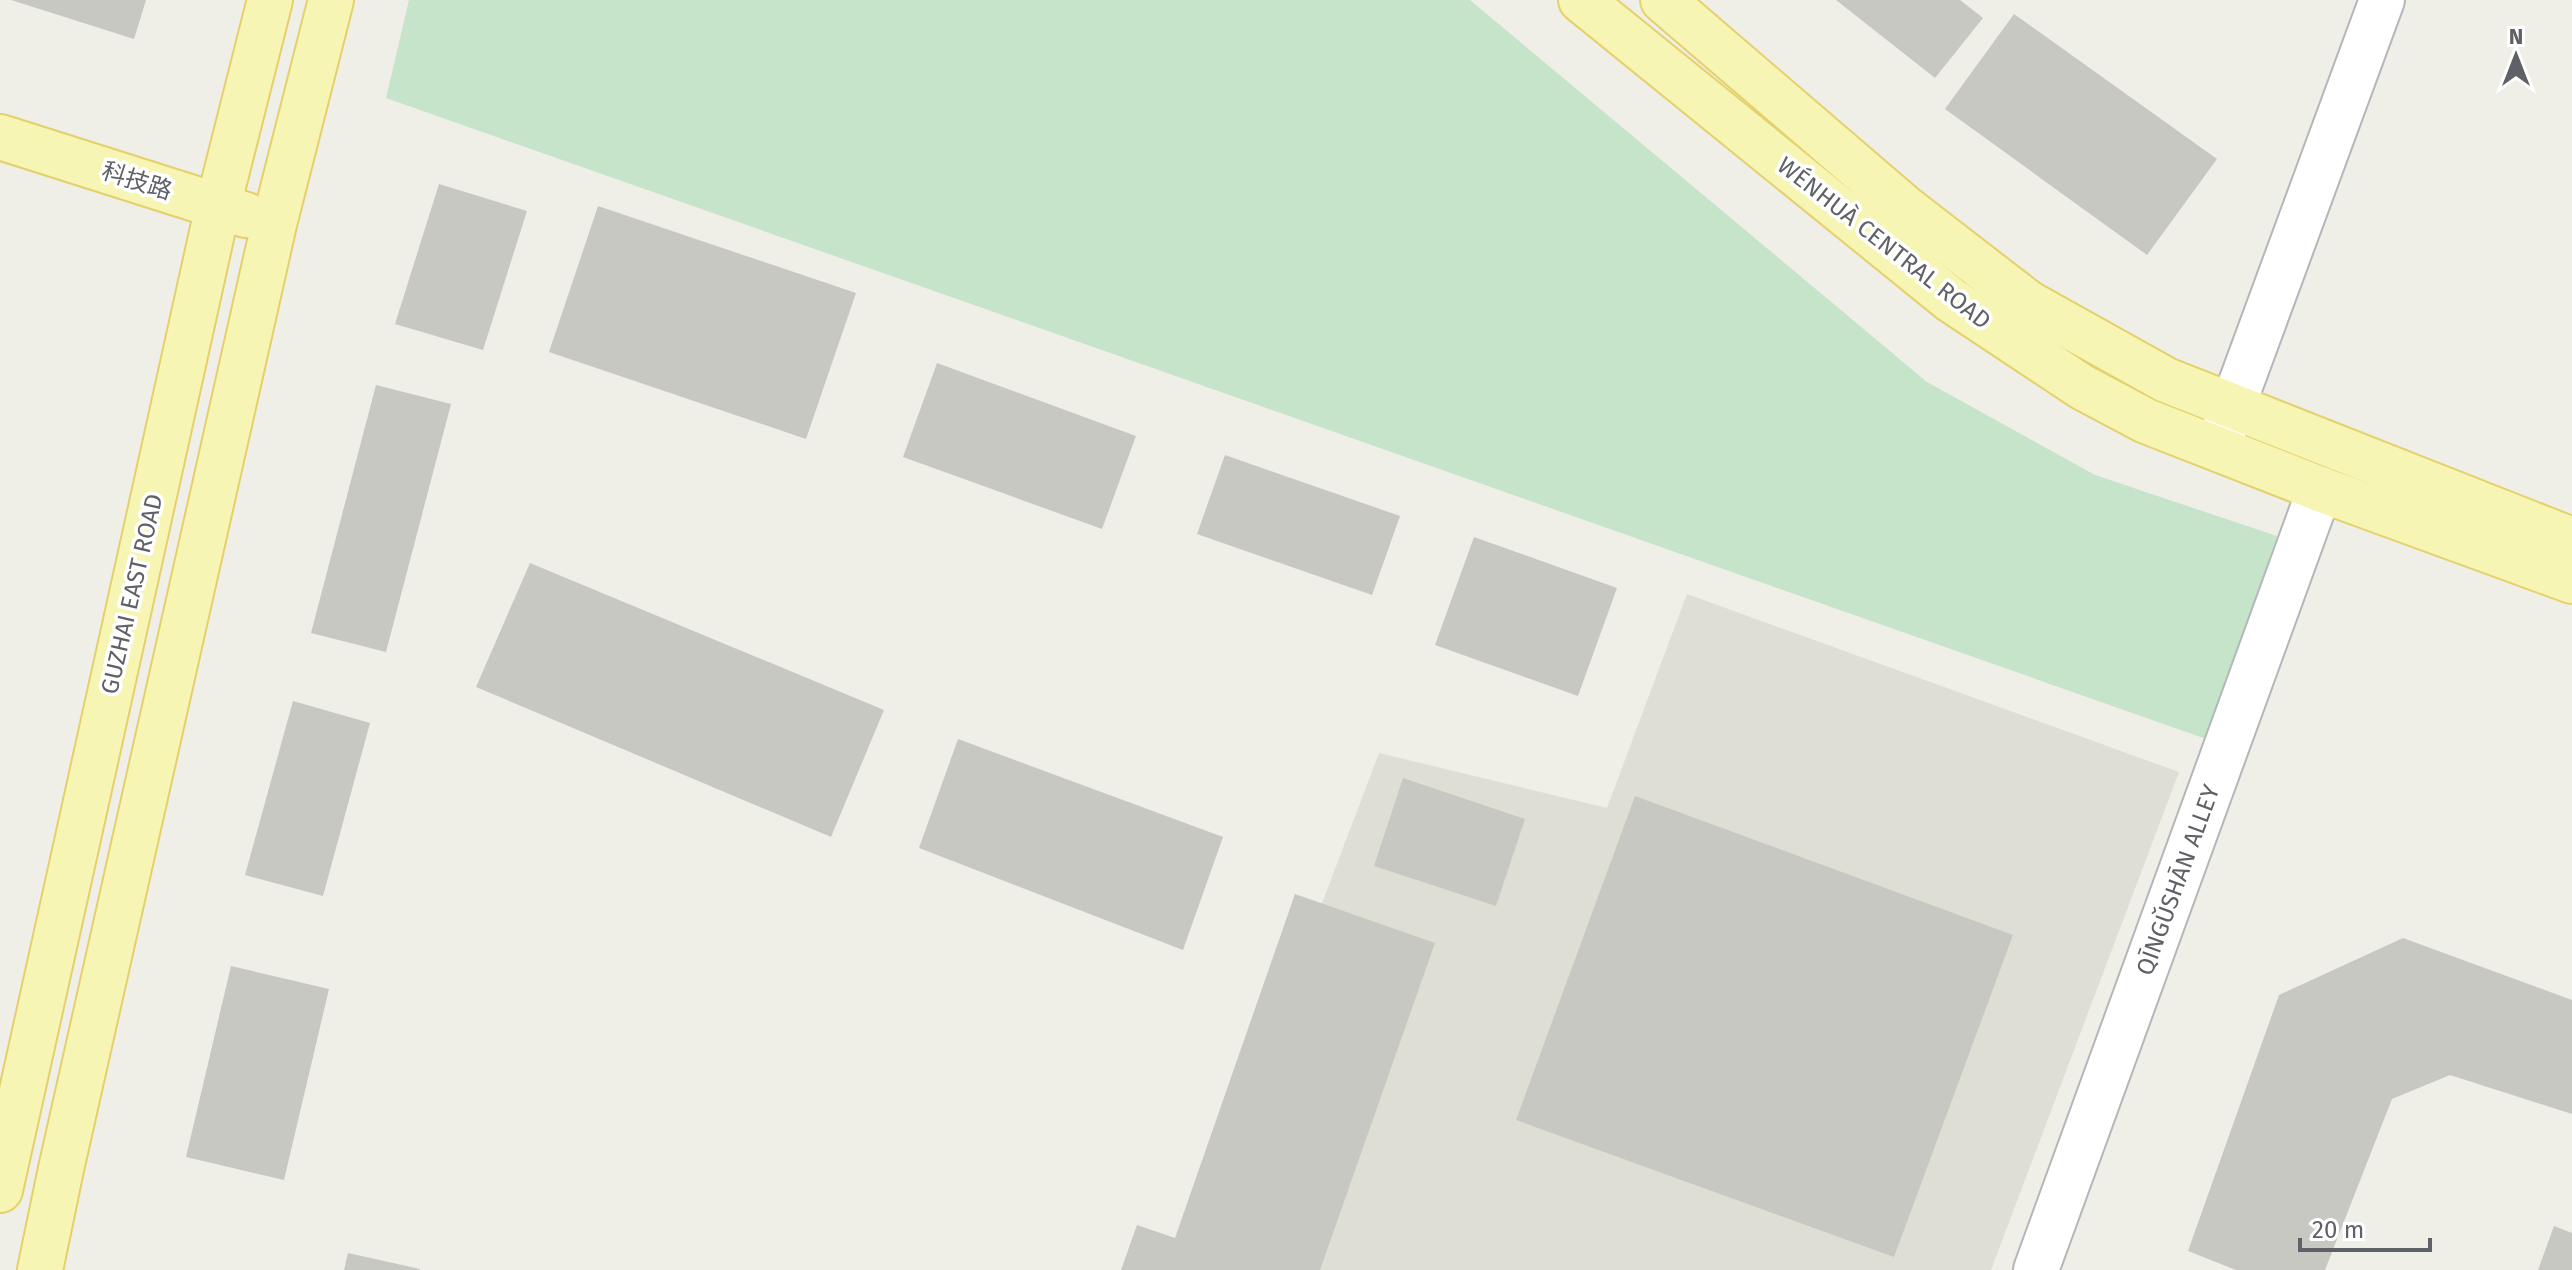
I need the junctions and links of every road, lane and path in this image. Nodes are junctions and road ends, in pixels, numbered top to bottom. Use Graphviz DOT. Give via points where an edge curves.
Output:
graph roads {
  1 [pos="270,0"];
  2 [pos="331,0"];
  3 [pos="1663,0"];
  4 [pos="2382,0"];
  5 [pos="1604,7"];
  6 [pos="0,137"];
  7 [pos="218,206"];
  8 [pos="274,224"];
  9 [pos="2233,406"];
  10 [pos="2217,449"];
  11 [pos="2320,489"];
  12 [pos="2572,540"];
  13 [pos="2572,581"];
  14 [pos="61,1169"];
  15 [pos="1,1174"];
  16 [pos="40,1270"];
  17 [pos="68,1270"];
  18 [pos="2036,1270"];
  1 -- 7 [label="main road, GUZHAI EAST ROAD"];
  2 -- 8 [label="main road"];
  3 -- 9 [label="main road" via="1905,208 2028,303 2166,380"];
  4 -- 9 [label="street"];
  5 -- 10 [label="main road, WÉNHUÀ CENTRAL ROAD" via="1951,300 2082,387 2146,421"];
  6 -- 7 [label="main road, 科技路"];
  7 -- 8 [label="main road, 科技路"];
  7 -- 15 [label="main road, GUZHAI EAST ROAD"];
  8 -- 14 [label="main road"];
  9 -- 10 [label="street"];
  9 -- 12 [label="main road"];
  10 -- 11 [label="main road, WÉNHUÀ CENTRAL ROAD"];
  11 -- 13 [label="main road, WÉNHUÀ CENTRAL ROAD"];
  11 -- 18 [label="street, QĪNGǓSHĀN ALLEY"];
  14 -- 16 [label="main road"];
  14 -- 17 [label="main road"];
}
